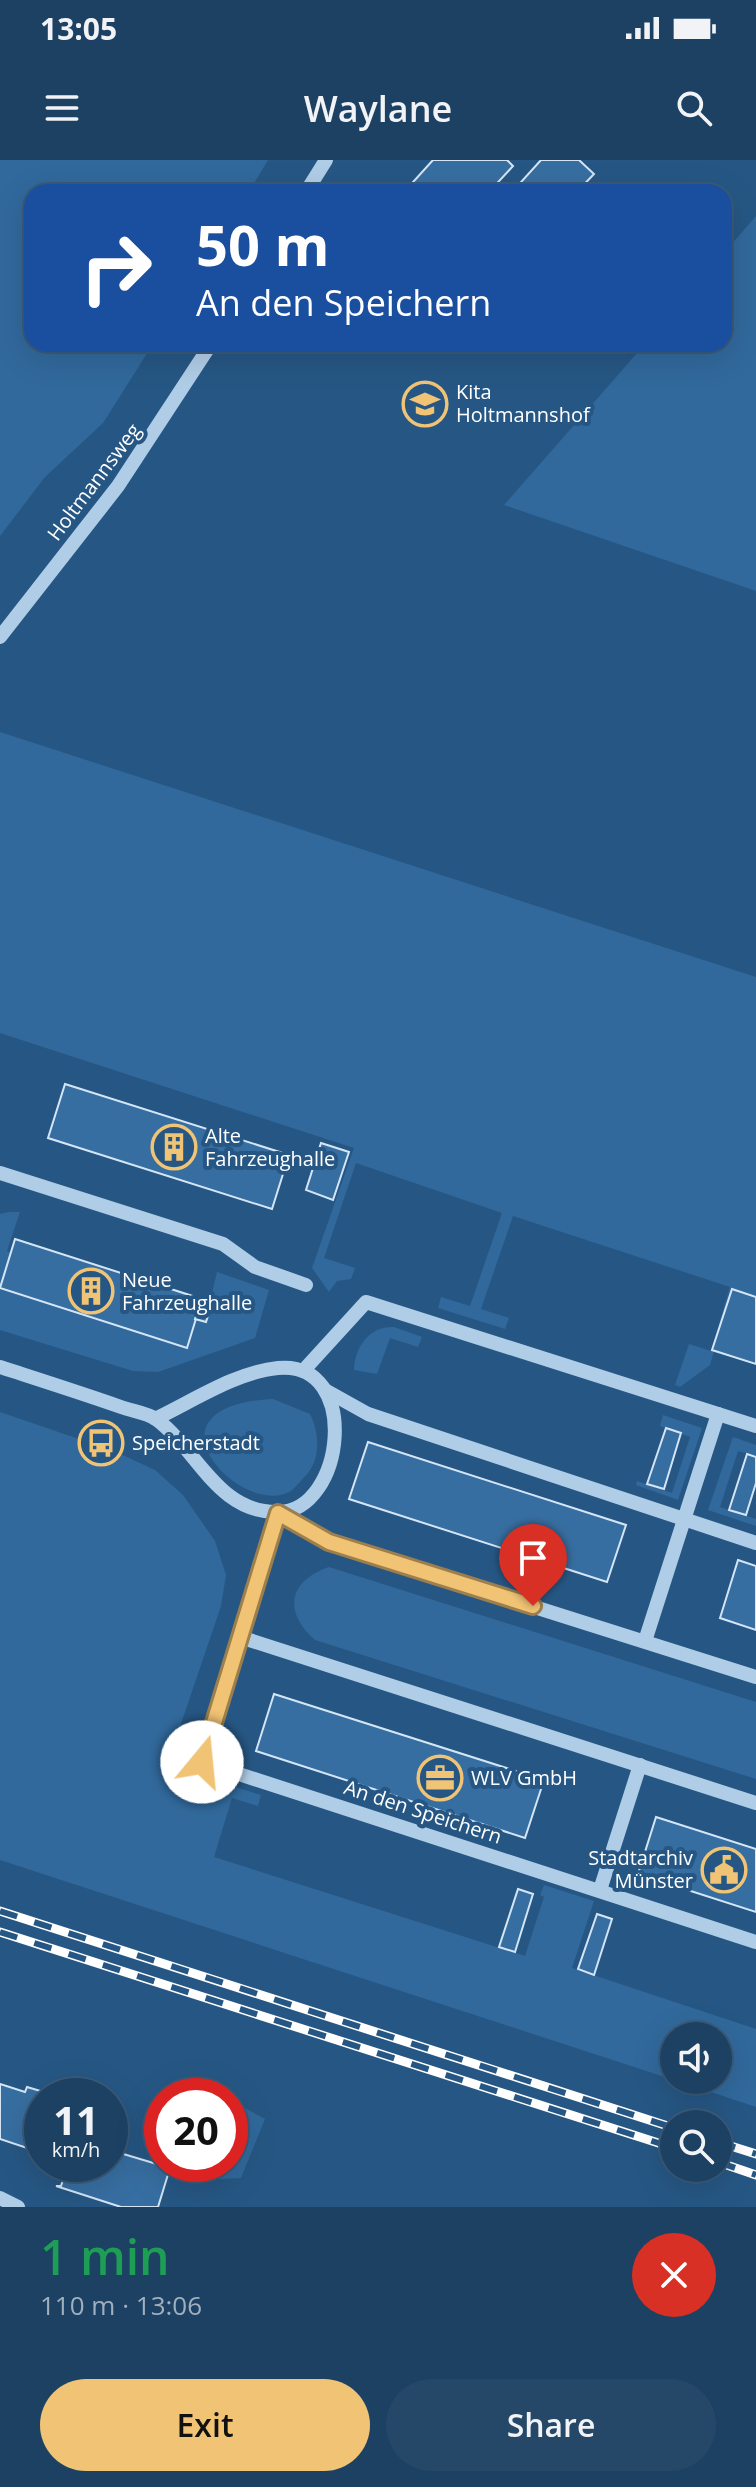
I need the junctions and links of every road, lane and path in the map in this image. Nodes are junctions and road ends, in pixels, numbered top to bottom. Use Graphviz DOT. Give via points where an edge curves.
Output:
graph roads {
  1 [pos="326,160"];
  2 [pos="311,184"];
  3 [pos="206,352"];
  4 [pos="0,637"];
  5 [pos="0,1173"];
  6 [pos="306,1285"];
  7 [pos="0,1367"];
  8 [pos="303,1371"];
  9 [pos="325,1390"];
  10 [pos="718,1414"];
  11 [pos="155,1419"];
  12 [pos="756,1426"];
  13 [pos="278,1513"];
  14 [pos="684,1520"];
  15 [pos="756,1543"];
  16 [pos="240,1637"];
  17 [pos="645,1641"];
  18 [pos="756,1677"];
  19 [pos="640,1765"];
  20 [pos="756,1803"];
  21 [pos="600,1890"];
  22 [pos="756,1942"];
  23 [pos="0,2198"];
  24 [pos="18,2207"];
  1 -- 2 [label="street"];
  3 -- 4 [label="street, Holtmannsweg" via="126,475"];
  5 -- 6 [label="street" via="223,1244 255,1267"];
  7 -- 11 [label="street"];
  8 -- 9 [label="street"];
  8 -- 10 [label="street" via="366,1302"];
  8 -- 11 [label="street" via="280,1367 247,1376"];
  9 -- 13 [label="street" via="336,1414 336,1442 321,1482 306,1502"];
  9 -- 14 [label="street" via="368,1414"];
  10 -- 12 [label="street"];
  10 -- 14 [label="street"];
  11 -- 13 [label="street" via="239,1503"];
  13 -- 16 [label="street, An den Speichern"];
  13 -- 17 [label="street" via="329,1542"];
  14 -- 15 [label="street"];
  14 -- 17 [label="street"];
  16 -- 19 [label="street"];
  16 -- 21 [label="street, An den Speichern" via="202,1762"];
  17 -- 18 [label="street"];
  19 -- 20 [label="street"];
  19 -- 21 [label="street"];
  21 -- 22 [label="street, An den Speichern"];
  23 -- 24 [label="street"];
}
